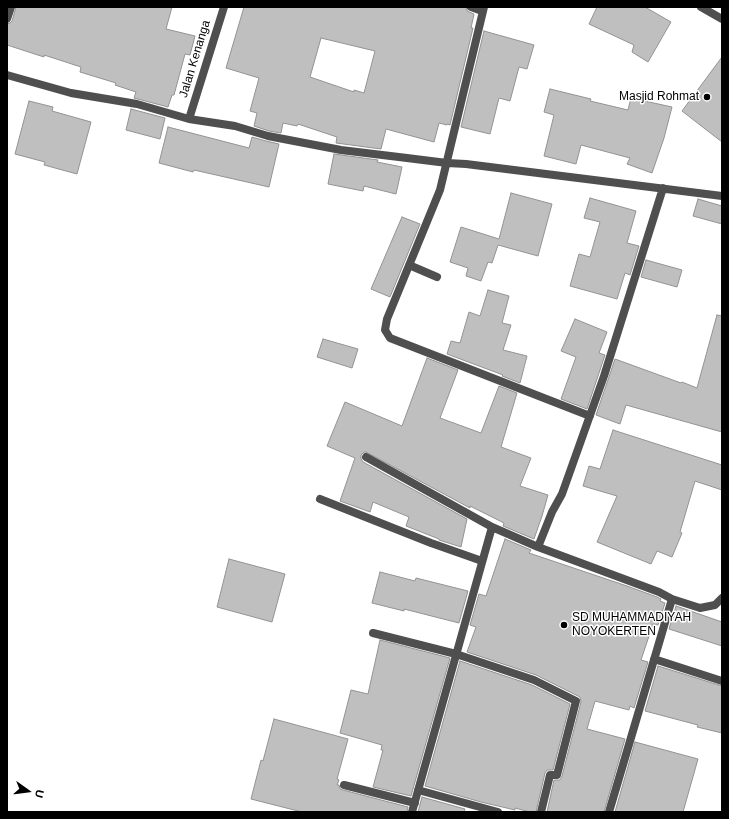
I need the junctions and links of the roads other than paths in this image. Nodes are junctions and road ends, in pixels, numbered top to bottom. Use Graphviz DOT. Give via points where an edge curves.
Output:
graph roads {
  1 [pos="11,7"];
  2 [pos="224,7"];
  3 [pos="471,7"];
  4 [pos="701,7"];
  5 [pos="483,9"];
  6 [pos="7,19"];
  7 [pos="722,19"];
  8 [pos="7,75"];
  9 [pos="190,119"];
  10 [pos="447,164"];
  11 [pos="663,188"];
  12 [pos="722,196"];
  13 [pos="409,265"];
  14 [pos="437,277"];
  15 [pos="590,416"];
  16 [pos="366,457"];
  17 [pos="320,499"];
  18 [pos="492,527"];
  19 [pos="538,547"];
  20 [pos="482,561"];
  21 [pos="722,598"];
  22 [pos="672,599"];
  23 [pos="373,633"];
  24 [pos="456,654"];
  25 [pos="654,658"];
  26 [pos="722,681"];
  27 [pos="344,785"];
  28 [pos="418,790"];
  29 [pos="415,803"];
  30 [pos="412,812"];
  31 [pos="498,812"];
  32 [pos="542,812"];
  33 [pos="609,812"];
  1 -- 6 [label="street"];
  2 -- 9 [label="street, Jalan Kenanga"];
  3 -- 5 [label="street"];
  4 -- 7 [label="street"];
  5 -- 10 [label="street"];
  8 -- 9 [label="street" via="71,93 137,104"];
  9 -- 10 [label="street" via="235,126 268,136 341,150"];
  10 -- 11 [label="street" via="466,164"];
  10 -- 13 [label="street" via="440,190"];
  11 -- 12 [label="street"];
  11 -- 15 [label="street"];
  13 -- 14 [label="street"];
  13 -- 15 [label="street" via="387,319 385,330 390,338"];
  15 -- 19 [label="street" via="562,494"];
  16 -- 18 [label="street"];
  17 -- 20 [label="street"];
  18 -- 19 [label="street"];
  18 -- 20 [label="street"];
  19 -- 22 [label="street"];
  20 -- 24 [label="street"];
  21 -- 22 [label="street" via="715,605 700,608"];
  22 -- 25 [label="street"];
  23 -- 24 [label="street"];
  24 -- 28 [label="street"];
  24 -- 32 [label="street" via="534,680 576,701 557,775 550,774"];
  25 -- 26 [label="street"];
  25 -- 33 [label="street"];
  27 -- 29 [label="street"];
  28 -- 29 [label="street"];
  28 -- 31 [label="street"];
  29 -- 30 [label="street"];
}
